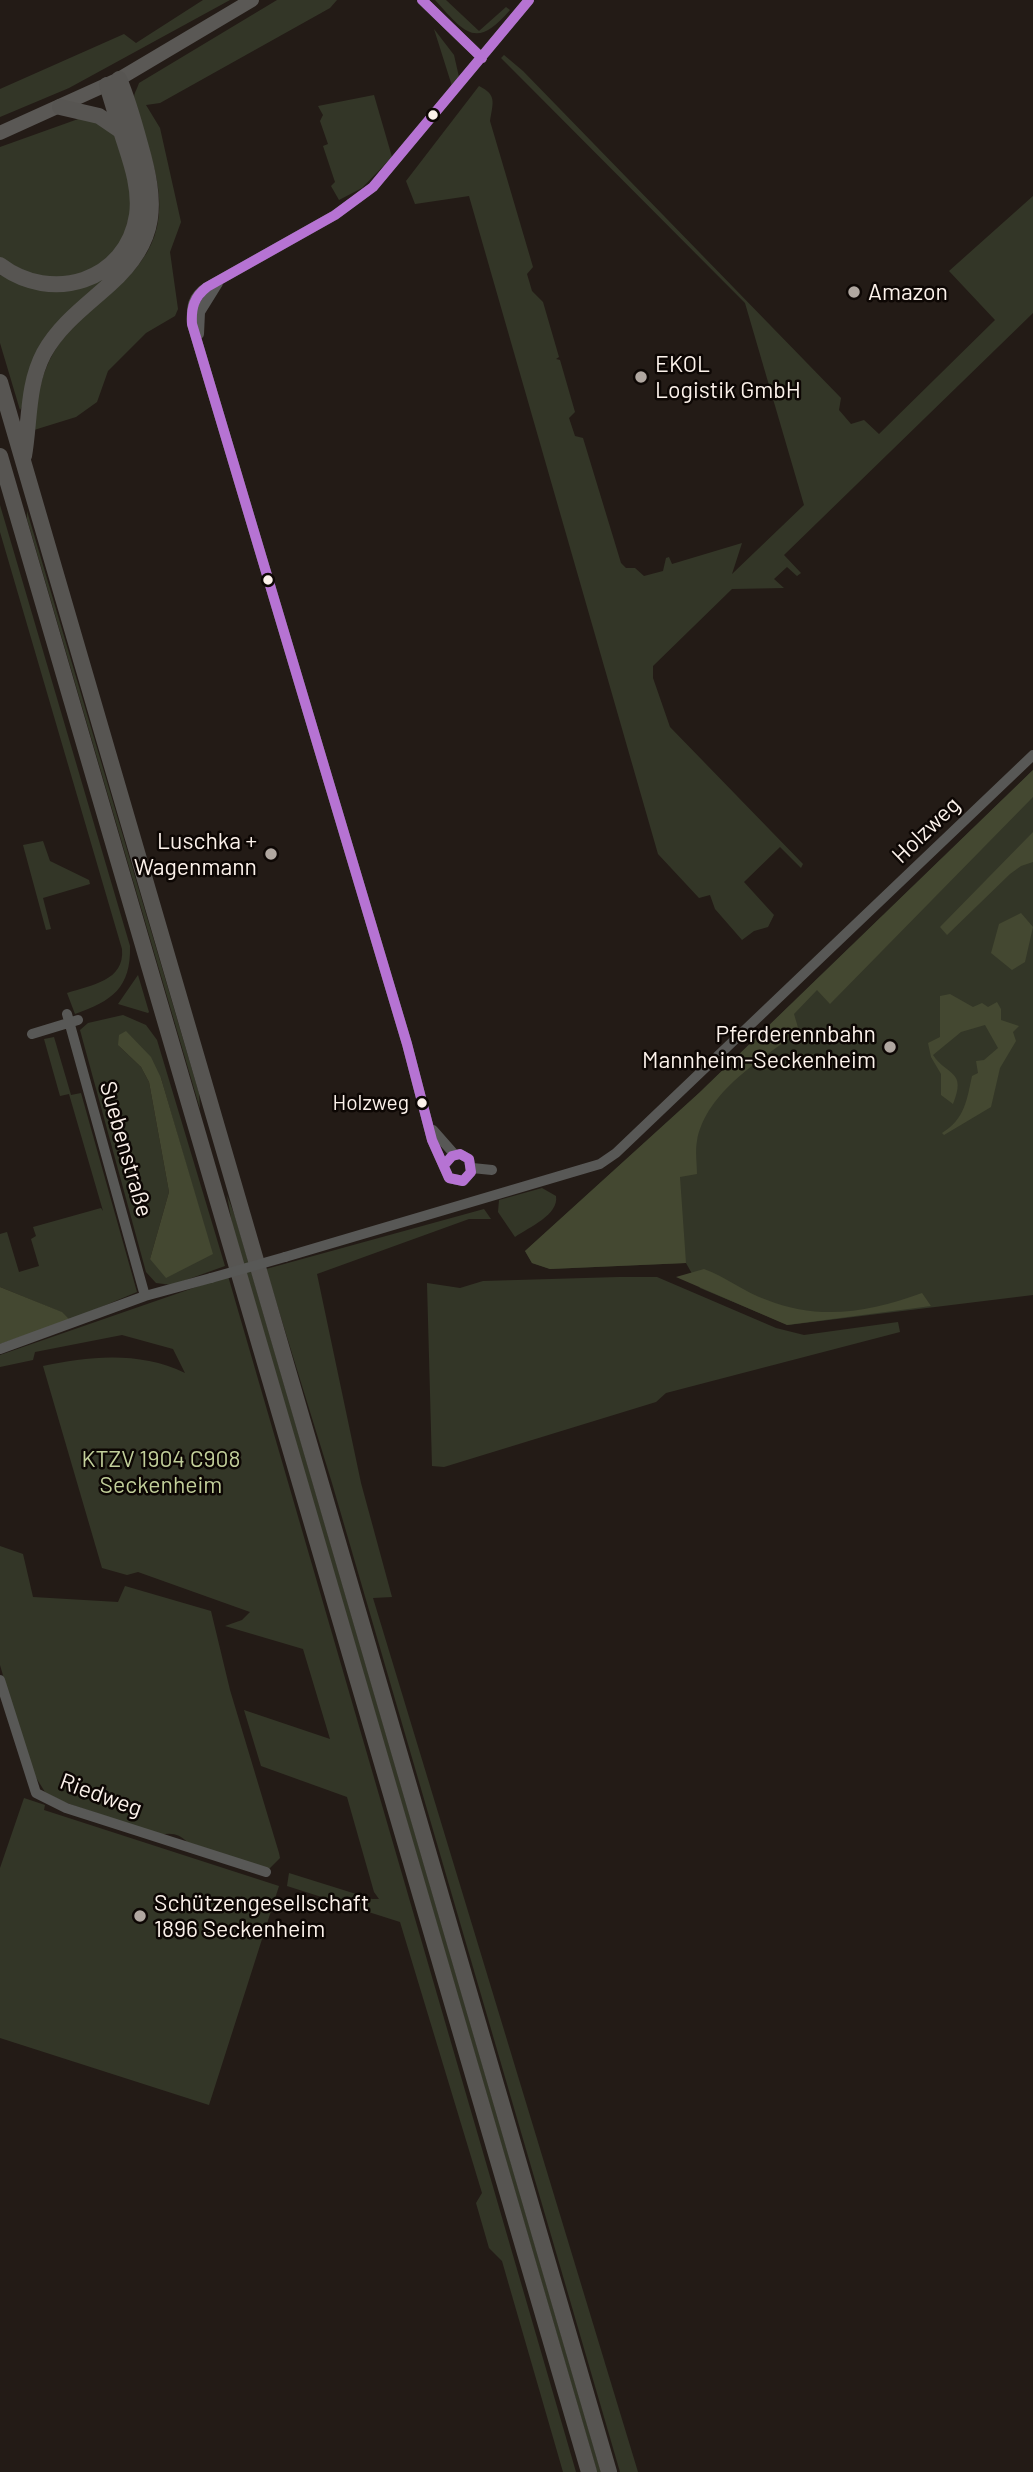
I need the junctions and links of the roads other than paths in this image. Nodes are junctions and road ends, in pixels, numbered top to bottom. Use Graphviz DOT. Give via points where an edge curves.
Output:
graph roads {
  1 [pos="252,0"];
  2 [pos="422,0"];
  3 [pos="529,0"];
  4 [pos="482,58"];
  5 [pos="113,82"];
  6 [pos="60,107"];
  7 [pos="121,131"];
  8 [pos="0,133"];
  9 [pos="0,265"];
  10 [pos="0,382"];
  11 [pos="0,456"];
  12 [pos="23,462"];
  13 [pos="1033,755"];
  14 [pos="32,1034"];
  15 [pos="431,1128"];
  16 [pos="455,1155"];
  17 [pos="445,1164"];
  18 [pos="472,1168"];
  19 [pos="492,1170"];
  20 [pos="463,1181"];
  21 [pos="470,1204"];
  22 [pos="145,1296"];
  23 [pos="0,1349"];
  24 [pos="0,1680"];
  25 [pos="266,1872"];
  26 [pos="589,2472"];
  27 [pos="609,2472"];
  1 -- 5 [label="main road"];
  2 -- 4 [label="street"];
  3 -- 4 [label="street"];
  4 -- 15 [label="street" via="373,187 335,215 218,283 200,312 199,342"];
  5 -- 6 [label="main road"];
  5 -- 7 [label="highway"];
  5 -- 12 [label="highway" via="150,179 150,226 130,264 74,315 45,352 31,392"];
  6 -- 7 [label="highway" via="99,116"];
  6 -- 8 [label="main road"];
  7 -- 9 [label="highway" via="138,202 135,225 117,257 86,279 58,286 23,279"];
  10 -- 12 [label="highway"];
  11 -- 26 [label="highway"];
  12 -- 27 [label="highway"];
  13 -- 21 [label="street, Holzweg" via="616,1153 581,1171"];
  14 -- 22 [label="street, Suebenstraße" via="71,1019"];
  15 -- 16 [label="street"];
  15 -- 17 [label="street"];
  16 -- 17 [label="street"];
  16 -- 18 [label="street" via="469,1159"];
  17 -- 20 [label="street" via="449,1178"];
  18 -- 19 [label="street"];
  18 -- 20 [label="street"];
  20 -- 21 [label="street"];
  21 -- 22 [label="street, Holzweg, bridge"];
  22 -- 23 [label="street, Holzweg"];
  24 -- 25 [label="street, Riedweg" via="36,1793 66,1808"];
}
